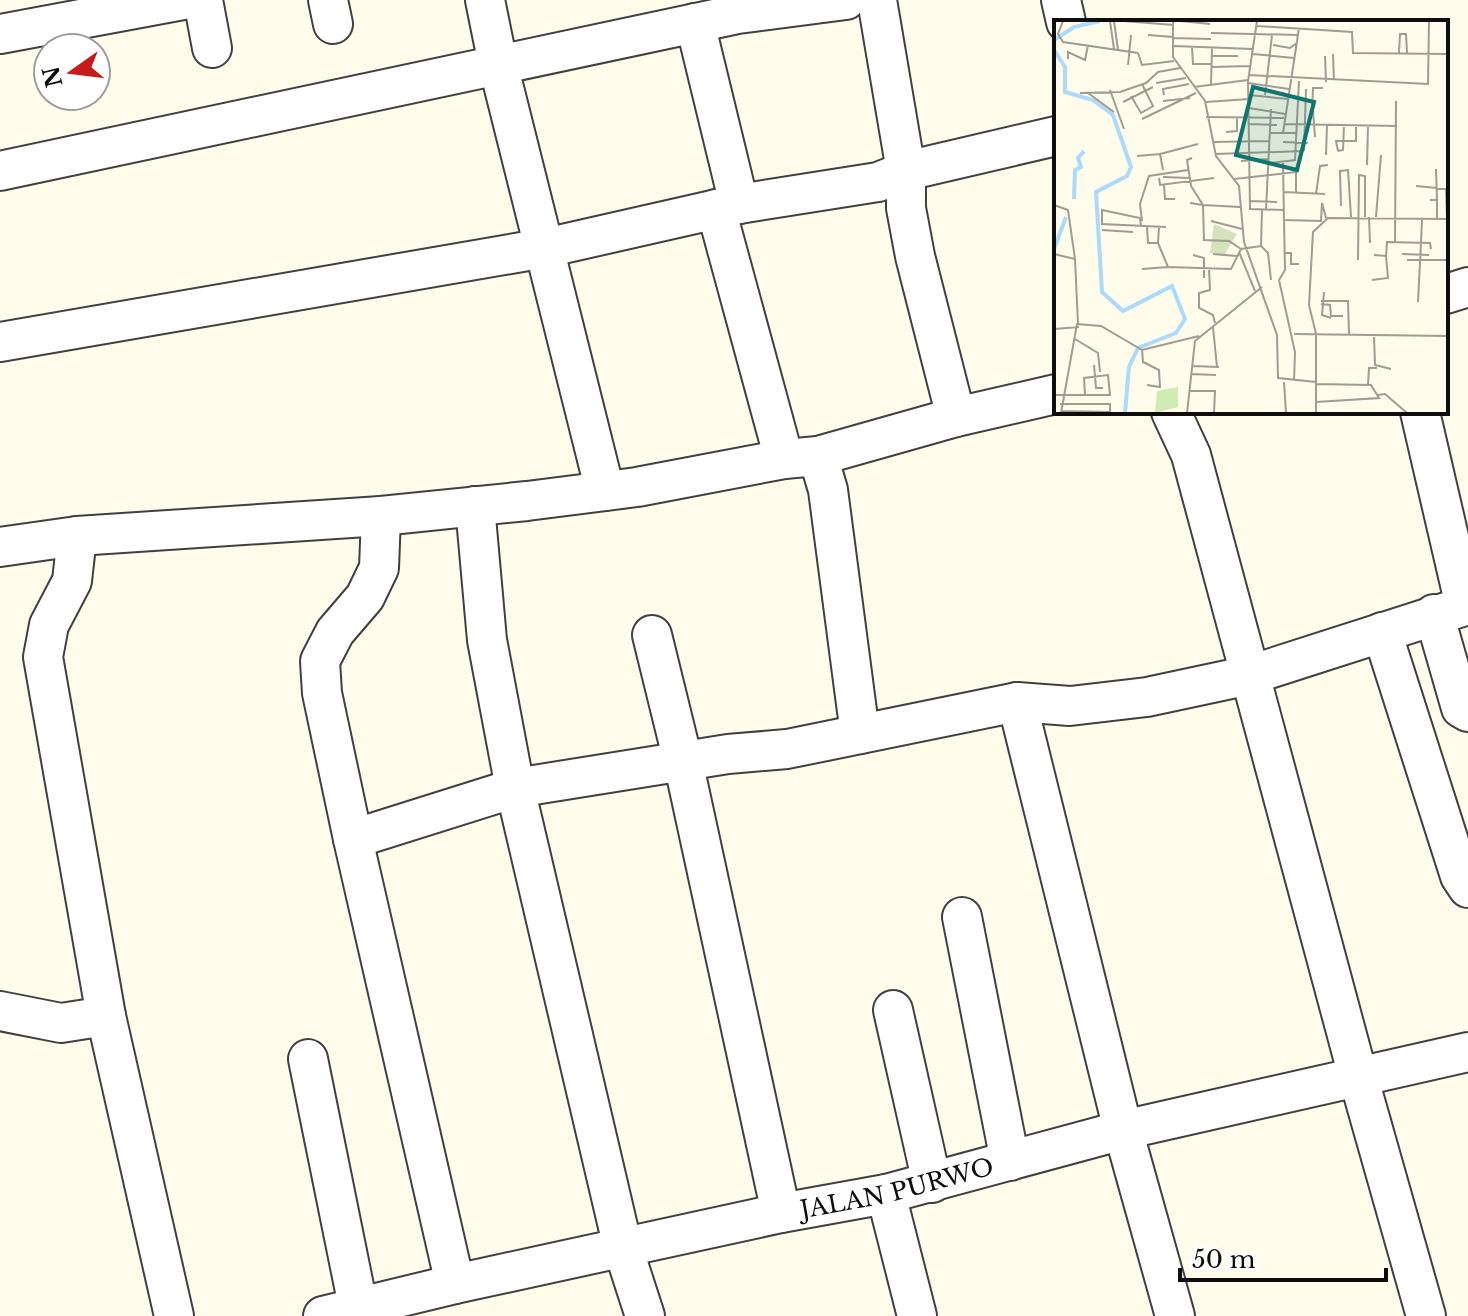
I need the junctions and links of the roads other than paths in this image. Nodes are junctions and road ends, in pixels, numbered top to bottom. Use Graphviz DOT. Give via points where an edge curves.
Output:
graph roads {
  1 [pos="183,0"];
  2 [pos="203,0"];
  3 [pos="485,0"];
  4 [pos="846,0"];
  5 [pos="877,0"];
  6 [pos="1061,0"];
  7 [pos="736,7"];
  8 [pos="83,9"];
  9 [pos="1066,20"];
  10 [pos="695,23"];
  11 [pos="0,34"];
  12 [pos="212,48"];
  13 [pos="498,64"];
  14 [pos="1054,136"];
  15 [pos="0,171"];
  16 [pos="906,171"];
  17 [pos="728,207"];
  18 [pos="545,248"];
  19 [pos="1468,287"];
  20 [pos="1448,293"];
  21 [pos="0,342"];
  22 [pos="1054,394"];
  23 [pos="1172,414"];
  24 [pos="1420,414"];
  25 [pos="956,417"];
  26 [pos="801,457"];
  27 [pos="605,491"];
  28 [pos="475,506"];
  29 [pos="381,516"];
  30 [pos="77,536"];
  31 [pos="0,547"];
  32 [pos="1456,608"];
  33 [pos="1382,632"];
  34 [pos="652,635"];
  35 [pos="1250,675"];
  36 [pos="1017,702"];
  37 [pos="1468,712"];
  38 [pos="860,734"];
  39 [pos="683,761"];
  40 [pos="515,788"];
  41 [pos="353,839"];
  42 [pos="1468,888"];
  43 [pos="962,917"];
  44 [pos="893,1010"];
  45 [pos="0,1011"];
  46 [pos="106,1016"];
  47 [pos="1468,1052"];
  48 [pos="308,1059"];
  49 [pos="1358,1076"];
  50 [pos="1123,1130"];
  51 [pos="1010,1161"];
  52 [pos="932,1183"];
  53 [pos="886,1194"];
  54 [pos="781,1213"];
  55 [pos="623,1248"];
  56 [pos="455,1284"];
  57 [pos="358,1306"];
  58 [pos="174,1316"];
  59 [pos="323,1316"];
  60 [pos="645,1316"];
  61 [pos="917,1316"];
  62 [pos="1175,1316"];
  63 [pos="1426,1316"];
  1 -- 8 [label="street"];
  2 -- 12 [label="street"];
  3 -- 13 [label="street"];
  4 -- 7 [label="street"];
  5 -- 16 [label="street"];
  6 -- 9 [label="street"];
  7 -- 10 [label="street"];
  8 -- 11 [label="street"];
  10 -- 13 [label="street"];
  10 -- 17 [label="street"];
  13 -- 15 [label="street"];
  13 -- 18 [label="street"];
  14 -- 16 [label="street"];
  16 -- 17 [label="street" via="878,182"];
  16 -- 25 [label="street" via="915,256"];
  17 -- 18 [label="street"];
  17 -- 26 [label="street"];
  18 -- 21 [label="street"];
  18 -- 27 [label="street"];
  19 -- 20 [label="street"];
  22 -- 25 [label="street"];
  23 -- 35 [label="street" via="1191,455"];
  24 -- 32 [label="street"];
  25 -- 26 [label="street"];
  26 -- 27 [label="street"];
  26 -- 38 [label="street" via="828,490"];
  27 -- 28 [label="street"];
  28 -- 29 [label="street"];
  28 -- 40 [label="street" via="487,640"];
  29 -- 30 [label="street"];
  29 -- 41 [label="street" via="376,577 320,661"];
  30 -- 31 [label="street"];
  30 -- 46 [label="street" via="72,581 49,625 43,657"];
  32 -- 33 [label="street"];
  32 -- 37 [label="street" via="1461,708"];
  33 -- 35 [label="street"];
  33 -- 42 [label="street"];
  34 -- 39 [label="street"];
  35 -- 36 [label="street" via="1147,697 1070,706"];
  35 -- 49 [label="street"];
  36 -- 38 [label="street"];
  36 -- 50 [label="street"];
  38 -- 39 [label="street"];
  39 -- 40 [label="street"];
  39 -- 54 [label="street"];
  40 -- 41 [label="street"];
  40 -- 55 [label="street"];
  41 -- 56 [label="street"];
  43 -- 51 [label="street"];
  44 -- 52 [label="street"];
  45 -- 46 [label="street" via="61,1023"];
  46 -- 58 [label="street"];
  47 -- 49 [label="street, JALAN PURWO"];
  48 -- 57 [label="street"];
  49 -- 50 [label="street, JALAN PURWO"];
  49 -- 63 [label="street"];
  50 -- 51 [label="street, JALAN PURWO"];
  50 -- 62 [label="street"];
  51 -- 52 [label="street, JALAN PURWO"];
  52 -- 53 [label="street, JALAN PURWO"];
  53 -- 54 [label="street, JALAN PURWO"];
  53 -- 61 [label="street"];
  54 -- 55 [label="street, JALAN PURWO"];
  55 -- 56 [label="street, JALAN PURWO"];
  55 -- 60 [label="street"];
  56 -- 57 [label="street, JALAN PURWO"];
  57 -- 59 [label="street, JALAN PURWO"];
}
